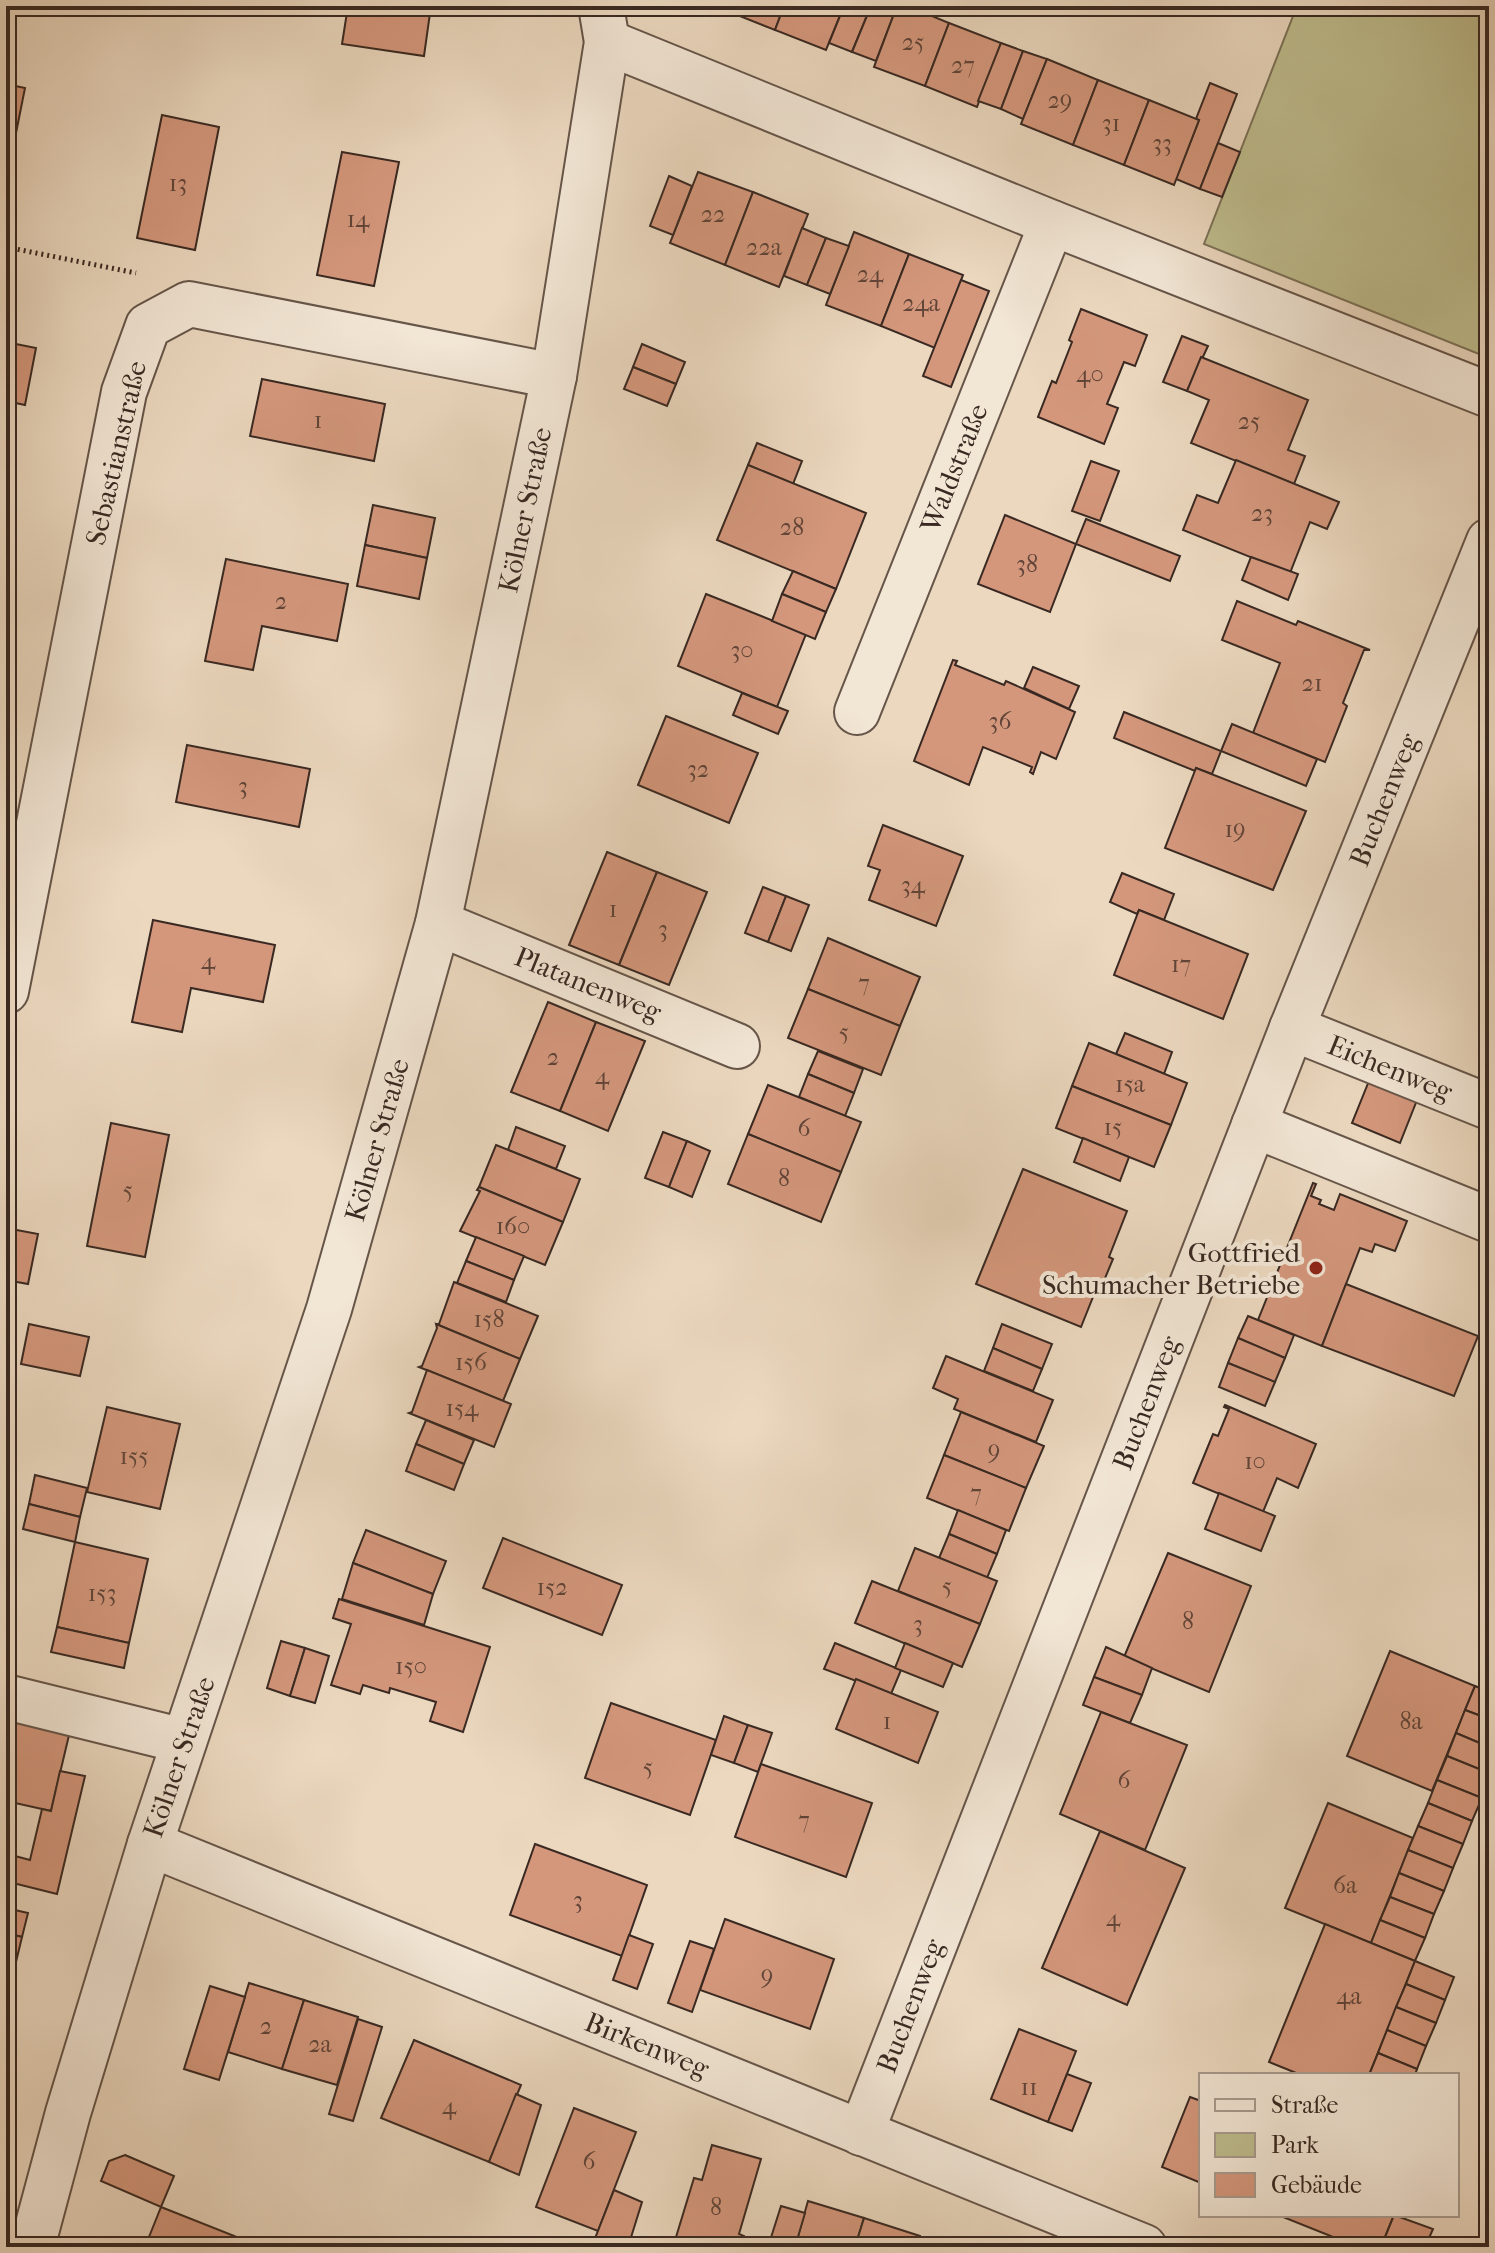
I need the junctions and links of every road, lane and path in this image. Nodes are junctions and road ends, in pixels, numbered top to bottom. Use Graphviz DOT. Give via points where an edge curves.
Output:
graph roads {
  1 [pos="604,24"];
  2 [pos="1052,223"];
  3 [pos="6,247"];
  4 [pos="189,304"];
  5 [pos="554,376"];
  6 [pos="1489,395"];
  7 [pos="1489,541"];
  8 [pos="857,712"];
  9 [pos="438,923"];
  10 [pos="6,991"];
  11 [pos="1292,1028"];
  12 [pos="737,1046"];
  13 [pos="1489,1107"];
  14 [pos="1254,1125"];
  15 [pos="1489,1220"];
  16 [pos="6,1697"];
  17 [pos="184,1741"];
  18 [pos="150,1844"];
  19 [pos="861,2133"];
  20 [pos="32,2247"];
  21 [pos="1144,2247"];
  1 -- 2 [label="street"];
  1 -- 5 [label="street, Kölner Straße"];
  2 -- 6 [label="street"];
  2 -- 8 [label="street, Waldstraße"];
  3 -- 4 [label="path" via="137,274"];
  4 -- 5 [label="street"];
  4 -- 10 [label="street, Sebastianstraße" via="148,326 124,392"];
  5 -- 9 [label="street, Kölner Straße"];
  7 -- 11 [label="street, Buchenweg"];
  9 -- 12 [label="street, Platanenweg"];
  9 -- 17 [label="street, Kölner Straße" via="329,1309"];
  11 -- 13 [label="street, Eichenweg"];
  11 -- 14 [label="street, Buchenweg"];
  14 -- 15 [label="street"];
  14 -- 19 [label="street, Buchenweg"];
  16 -- 17 [label="street"];
  17 -- 18 [label="street, Kölner Straße"];
  18 -- 19 [label="street, Birkenweg"];
  18 -- 20 [label="street, Kölner Straße"];
  19 -- 21 [label="street, Birkenweg"];
}
